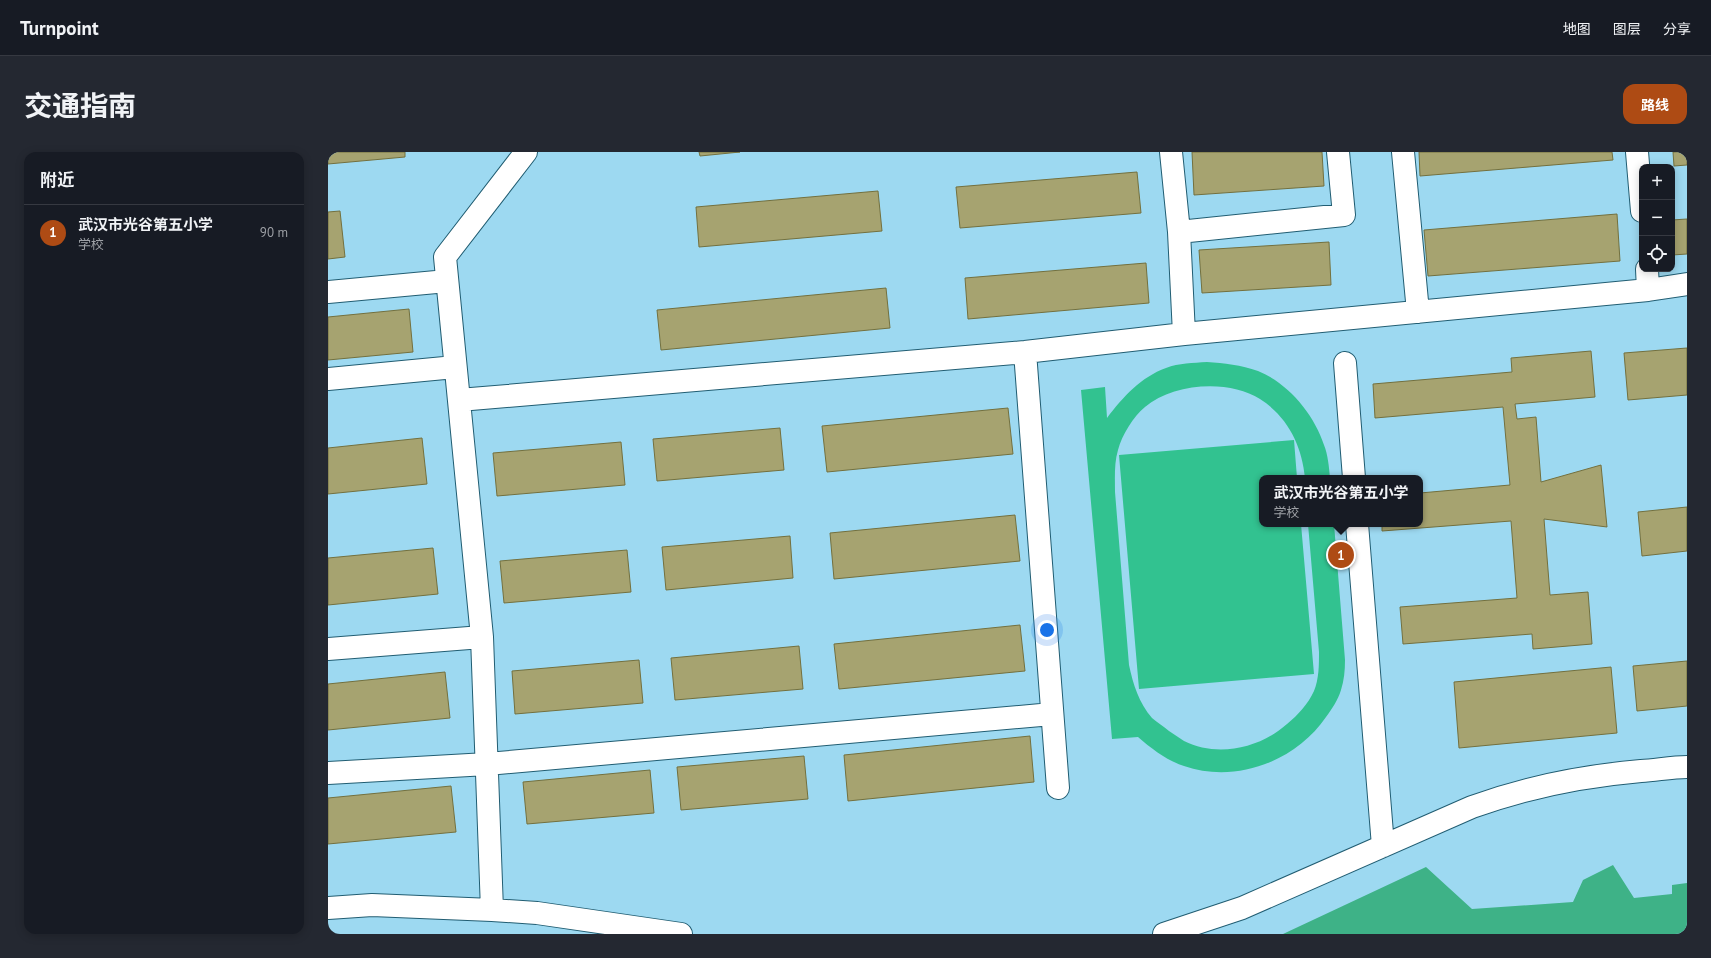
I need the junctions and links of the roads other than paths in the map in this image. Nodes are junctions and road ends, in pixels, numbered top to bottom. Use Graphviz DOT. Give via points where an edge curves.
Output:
graph roads {
  1 [pos="526,152"];
  2 [pos="1171,152"];
  3 [pos="1338,152"];
  4 [pos="1404,152"];
  5 [pos="1637,152"];
  6 [pos="1641,200"];
  7 [pos="1179,232"];
  8 [pos="1647,279"];
  9 [pos="447,281"];
  10 [pos="1687,284"];
  11 [pos="328,292"];
  12 [pos="1418,312"];
  13 [pos="1184,334"];
  14 [pos="1025,352"];
  15 [pos="1345,363"];
  16 [pos="455,367"];
  17 [pos="328,379"];
  18 [pos="459,400"];
  19 [pos="1354,475"];
  20 [pos="1358,527"];
  21 [pos="482,637"];
  22 [pos="328,649"];
  23 [pos="1052,714"];
  24 [pos="487,764"];
  25 [pos="1687,767"];
  26 [pos="328,773"];
  27 [pos="1058,788"];
  28 [pos="1383,846"];
  29 [pos="328,908"];
  30 [pos="492,910"];
  31 [pos="681,934"];
  32 [pos="1164,934"];
  1 -- 9 [label="street" via="444,257"];
  2 -- 7 [label="street"];
  3 -- 7 [label="street" via="1344,216"];
  4 -- 12 [label="street"];
  5 -- 6 [label="street"];
  7 -- 13 [label="street"];
  8 -- 10 [label="street"];
  8 -- 12 [label="street"];
  9 -- 11 [label="street"];
  9 -- 16 [label="street"];
  12 -- 13 [label="street"];
  13 -- 14 [label="street"];
  14 -- 18 [label="street"];
  14 -- 23 [label="street"];
  15 -- 19 [label="street"];
  16 -- 17 [label="street"];
  16 -- 18 [label="street"];
  18 -- 21 [label="street"];
  20 -- 28 [label="street"];
  21 -- 22 [label="street"];
  21 -- 24 [label="street"];
  23 -- 24 [label="street"];
  23 -- 27 [label="street"];
  24 -- 26 [label="street"];
  24 -- 30 [label="street"];
  25 -- 28 [label="street" via="1607,774 1528,789 1472,807"];
  28 -- 32 [label="street" via="1242,908"];
  29 -- 30 [label="street" via="372,905"];
  30 -- 31 [label="street" via="537,913"];
}
